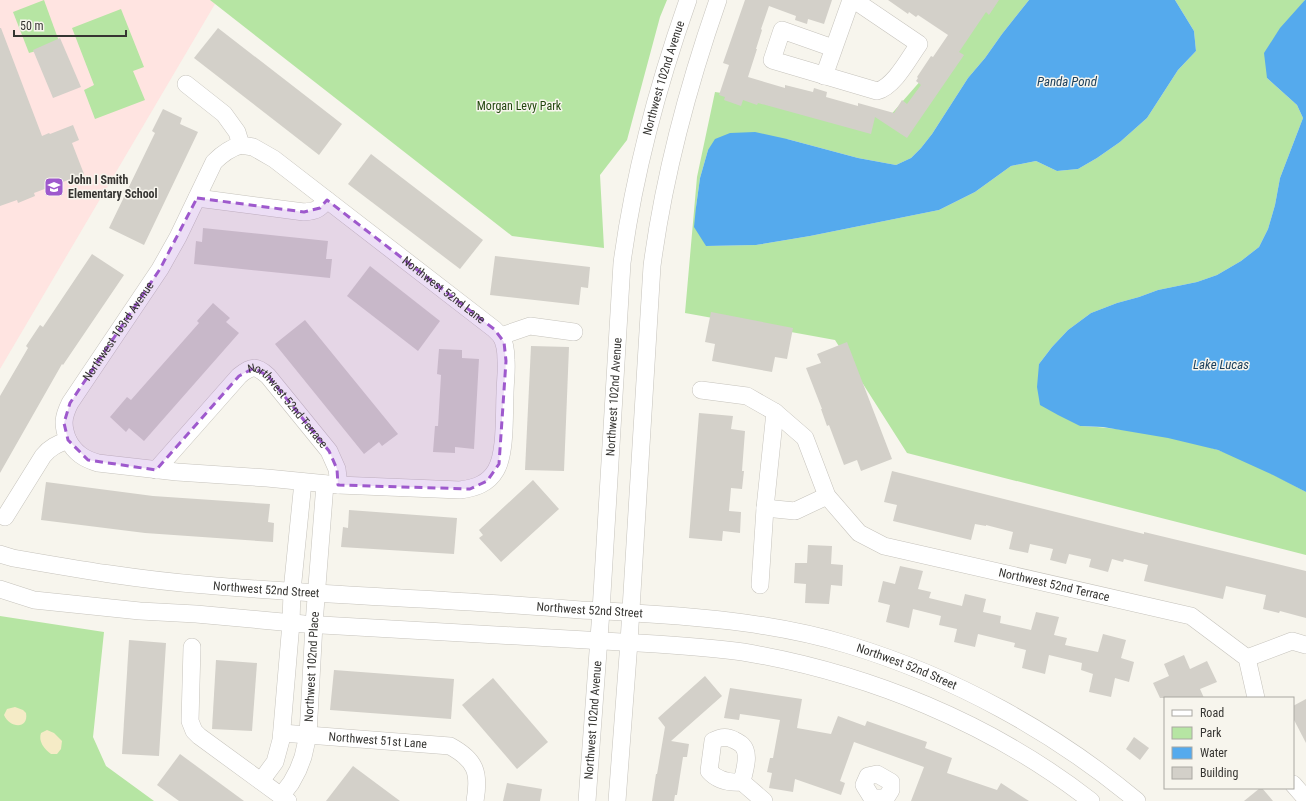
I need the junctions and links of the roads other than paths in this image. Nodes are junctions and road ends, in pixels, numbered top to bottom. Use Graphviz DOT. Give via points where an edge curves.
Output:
graph roads {
  1 [pos="688,0"];
  2 [pos="718,0"];
  3 [pos="851,0"];
  4 [pos="854,0"];
  5 [pos="833,48"];
  6 [pos="824,76"];
  7 [pos="186,84"];
  8 [pos="241,145"];
  9 [pos="197,198"];
  10 [pos="327,200"];
  11 [pos="574,332"];
  12 [pos="501,336"];
  13 [pos="701,390"];
  14 [pos="774,412"];
  15 [pos="68,440"];
  16 [pos="156,470"];
  17 [pos="303,482"];
  18 [pos="331,485"];
  19 [pos="827,496"];
  20 [pos="765,508"];
  21 [pos="5,517"];
  22 [pos="0,554"];
  23 [pos="760,585"];
  24 [pos="0,589"];
  25 [pos="292,591"];
  26 [pos="316,592"];
  27 [pos="601,611"];
  28 [pos="631,612"];
  29 [pos="291,623"];
  30 [pos="314,624"];
  31 [pos="599,640"];
  32 [pos="629,642"];
  33 [pos="1306,644"];
  34 [pos="192,647"];
  35 [pos="1247,658"];
  36 [pos="286,692"];
  37 [pos="310,694"];
  38 [pos="1256,697"];
  39 [pos="282,732"];
  40 [pos="308,735"];
  41 [pos="261,781"];
  42 [pos="742,782"];
  43 [pos="1294,785"];
  44 [pos="285,799"];
  45 [pos="1130,799"];
  46 [pos="1306,799"];
  47 [pos="475,801"];
  48 [pos="587,801"];
  49 [pos="617,801"];
  50 [pos="764,801"];
  51 [pos="1091,801"];
  1 -- 27 [label="street, Northwest 102nd Avenue" via="650,120 627,224 622,263"];
  2 -- 28 [label="street" via="679,129 657,229 652,266"];
  3 -- 5 [label="street"];
  4 -- 6 [label="street" via="919,44 890,85 882,90 869,89"];
  5 -- 6 [label="street"];
  5 -- 6 [label="street" via="782,30 772,60"];
  7 -- 8 [label="street" via="224,114 237,132"];
  8 -- 9 [label="street, Northwest 103rd Avenue" via="223,153 214,162"];
  8 -- 10 [label="street, Northwest 52nd Lane" via="265,153"];
  9 -- 10 [label="street" via="304,212 320,208"];
  9 -- 15 [label="street, Northwest 103rd Avenue" via="160,269 70,403 64,423"];
  10 -- 12 [label="street, Northwest 52nd Lane"];
  11 -- 12 [label="street" via="530,326"];
  12 -- 18 [label="street" via="506,362 503,436 499,464 487,481 470,489"];
  13 -- 14 [label="street, Northwest 52nd Terrace" via="747,396"];
  14 -- 19 [label="street, Northwest 52nd Terrace" via="805,438"];
  14 -- 20 [label="street"];
  15 -- 16 [label="street" via="72,447 88,460"];
  15 -- 21 [label="street" via="56,444 43,456"];
  16 -- 17 [label="street"];
  16 -- 18 [label="street, Northwest 52nd Terrace" via="239,376 254,368 261,369 268,376 329,451 338,477"];
  17 -- 18 [label="street"];
  17 -- 25 [label="street, Northwest 102nd Place"];
  18 -- 26 [label="street, Northwest 102nd Place"];
  19 -- 20 [label="street" via="795,511"];
  19 -- 35 [label="street, Northwest 52nd Terrace" via="859,533 884,546 1191,616"];
  20 -- 23 [label="street"];
  22 -- 25 [label="street, Northwest 52nd Street" via="113,575"];
  24 -- 29 [label="street" via="34,600"];
  25 -- 26 [label="street, Northwest 52nd Street"];
  25 -- 29 [label="street, Northwest 102nd Place"];
  26 -- 27 [label="street, Northwest 52nd Street"];
  26 -- 30 [label="street, Northwest 102nd Place"];
  27 -- 28 [label="street, Northwest 52nd Street"];
  27 -- 31 [label="street, Northwest 102nd Avenue"];
  28 -- 32 [label="street"];
  28 -- 45 [label="street, Northwest 52nd Street" via="715,619 792,631 850,646 914,668 1022,720 1083,759"];
  29 -- 30 [label="street"];
  29 -- 36 [label="street, Northwest 102nd Place"];
  30 -- 31 [label="street"];
  30 -- 37 [label="street, Northwest 102nd Place"];
  31 -- 32 [label="street"];
  31 -- 48 [label="street, Northwest 102nd Avenue"];
  32 -- 49 [label="street"];
  32 -- 51 [label="street" via="742,652 868,683 972,726 1032,760"];
  33 -- 35 [label="street" via="1292,641"];
  34 -- 41 [label="street" via="190,721 194,730"];
  35 -- 38 [label="street"];
  36 -- 37 [label="street"];
  36 -- 39 [label="street, Northwest 102nd Place"];
  37 -- 40 [label="street, Northwest 102nd Place"];
  39 -- 40 [label="street, Northwest 51st Lane"];
  39 -- 41 [label="street, Northwest 102nd Place" via="275,762"];
  40 -- 44 [label="street, Northwest 102nd Place" via="303,757"];
  40 -- 47 [label="street, Northwest 51st Lane" via="450,746 469,759 477,776"];
  41 -- 44 [label="street"];
  42 -- 50 [label="street"];
  43 -- 46 [label="street"];
}
